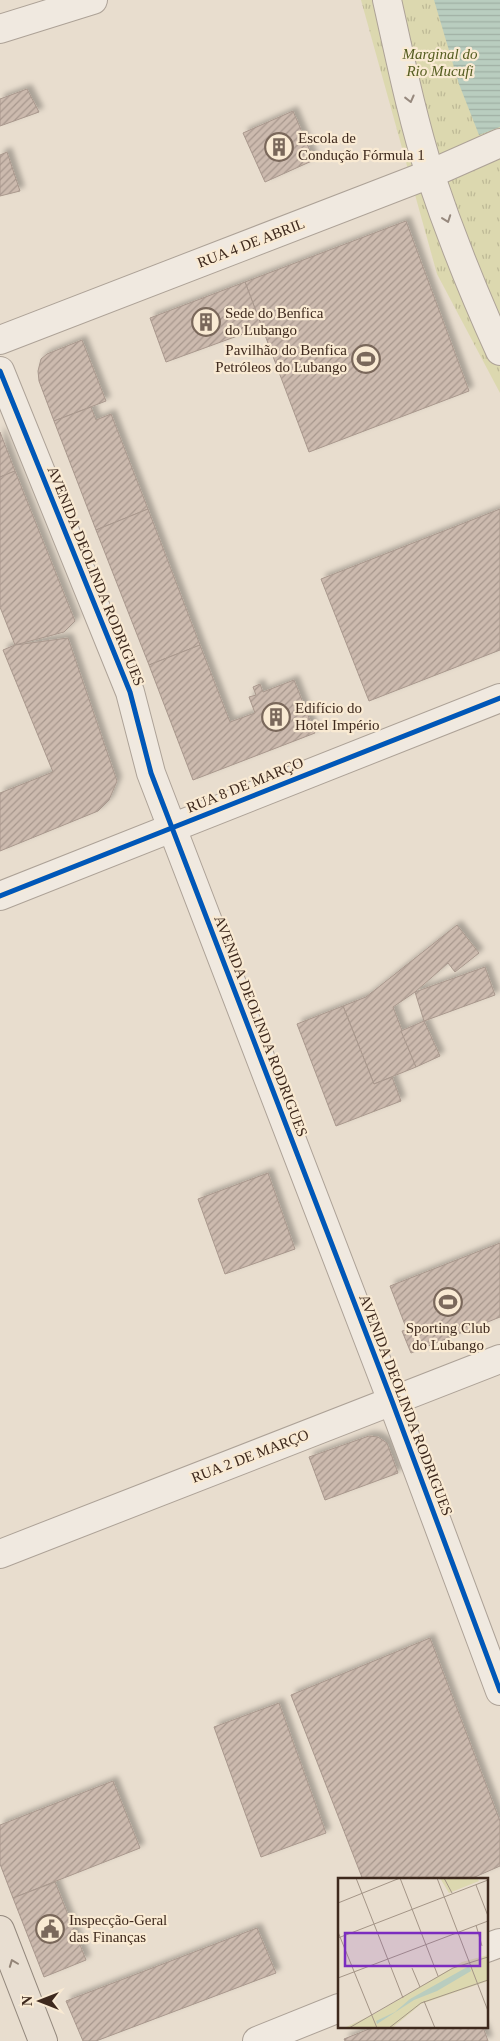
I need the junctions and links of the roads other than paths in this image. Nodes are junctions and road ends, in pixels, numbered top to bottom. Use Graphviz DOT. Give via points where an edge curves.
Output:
graph roads {
  1 [pos="93,0"];
  2 [pos="387,0"];
  3 [pos="0,29"];
  4 [pos="492,146"];
  5 [pos="430,174"];
  6 [pos="0,340"];
  7 [pos="500,351"];
  8 [pos="0,371"];
  9 [pos="500,698"];
  10 [pos="172,828"];
  11 [pos="0,896"];
  12 [pos="500,1359"];
  13 [pos="392,1401"];
  14 [pos="0,1554"];
  15 [pos="500,1691"];
  16 [pos="0,1930"];
  17 [pos="500,1943"];
  18 [pos="488,1947"];
  19 [pos="338,2008"];
  20 [pos="43,2041"];
  21 [pos="257,2041"];
  1 -- 3 [label="street"];
  2 -- 5 [label="street, one-way"];
  4 -- 5 [label="street, RUA 4 DE ABRIL"];
  5 -- 6 [label="street, RUA 4 DE ABRIL"];
  5 -- 7 [label="street, one-way"];
  8 -- 10 [label="street, AVENIDA DEOLINDA RODRIGUES" via="130,692 151,774"];
  9 -- 10 [label="street, RUA 8 DE MARÇO"];
  10 -- 11 [label="street, RUA 8 DE MARÇO"];
  10 -- 13 [label="street, AVENIDA DEOLINDA RODRIGUES"];
  12 -- 13 [label="street, RUA 2 DE MARÇO"];
  13 -- 14 [label="street, RUA 2 DE MARÇO"];
  13 -- 15 [label="street, AVENIDA DEOLINDA RODRIGUES"];
  20 -- 16 [label="main road, one-way"];
  17 -- 18 [label="street"];
  19 -- 21 [label="street"];
}
